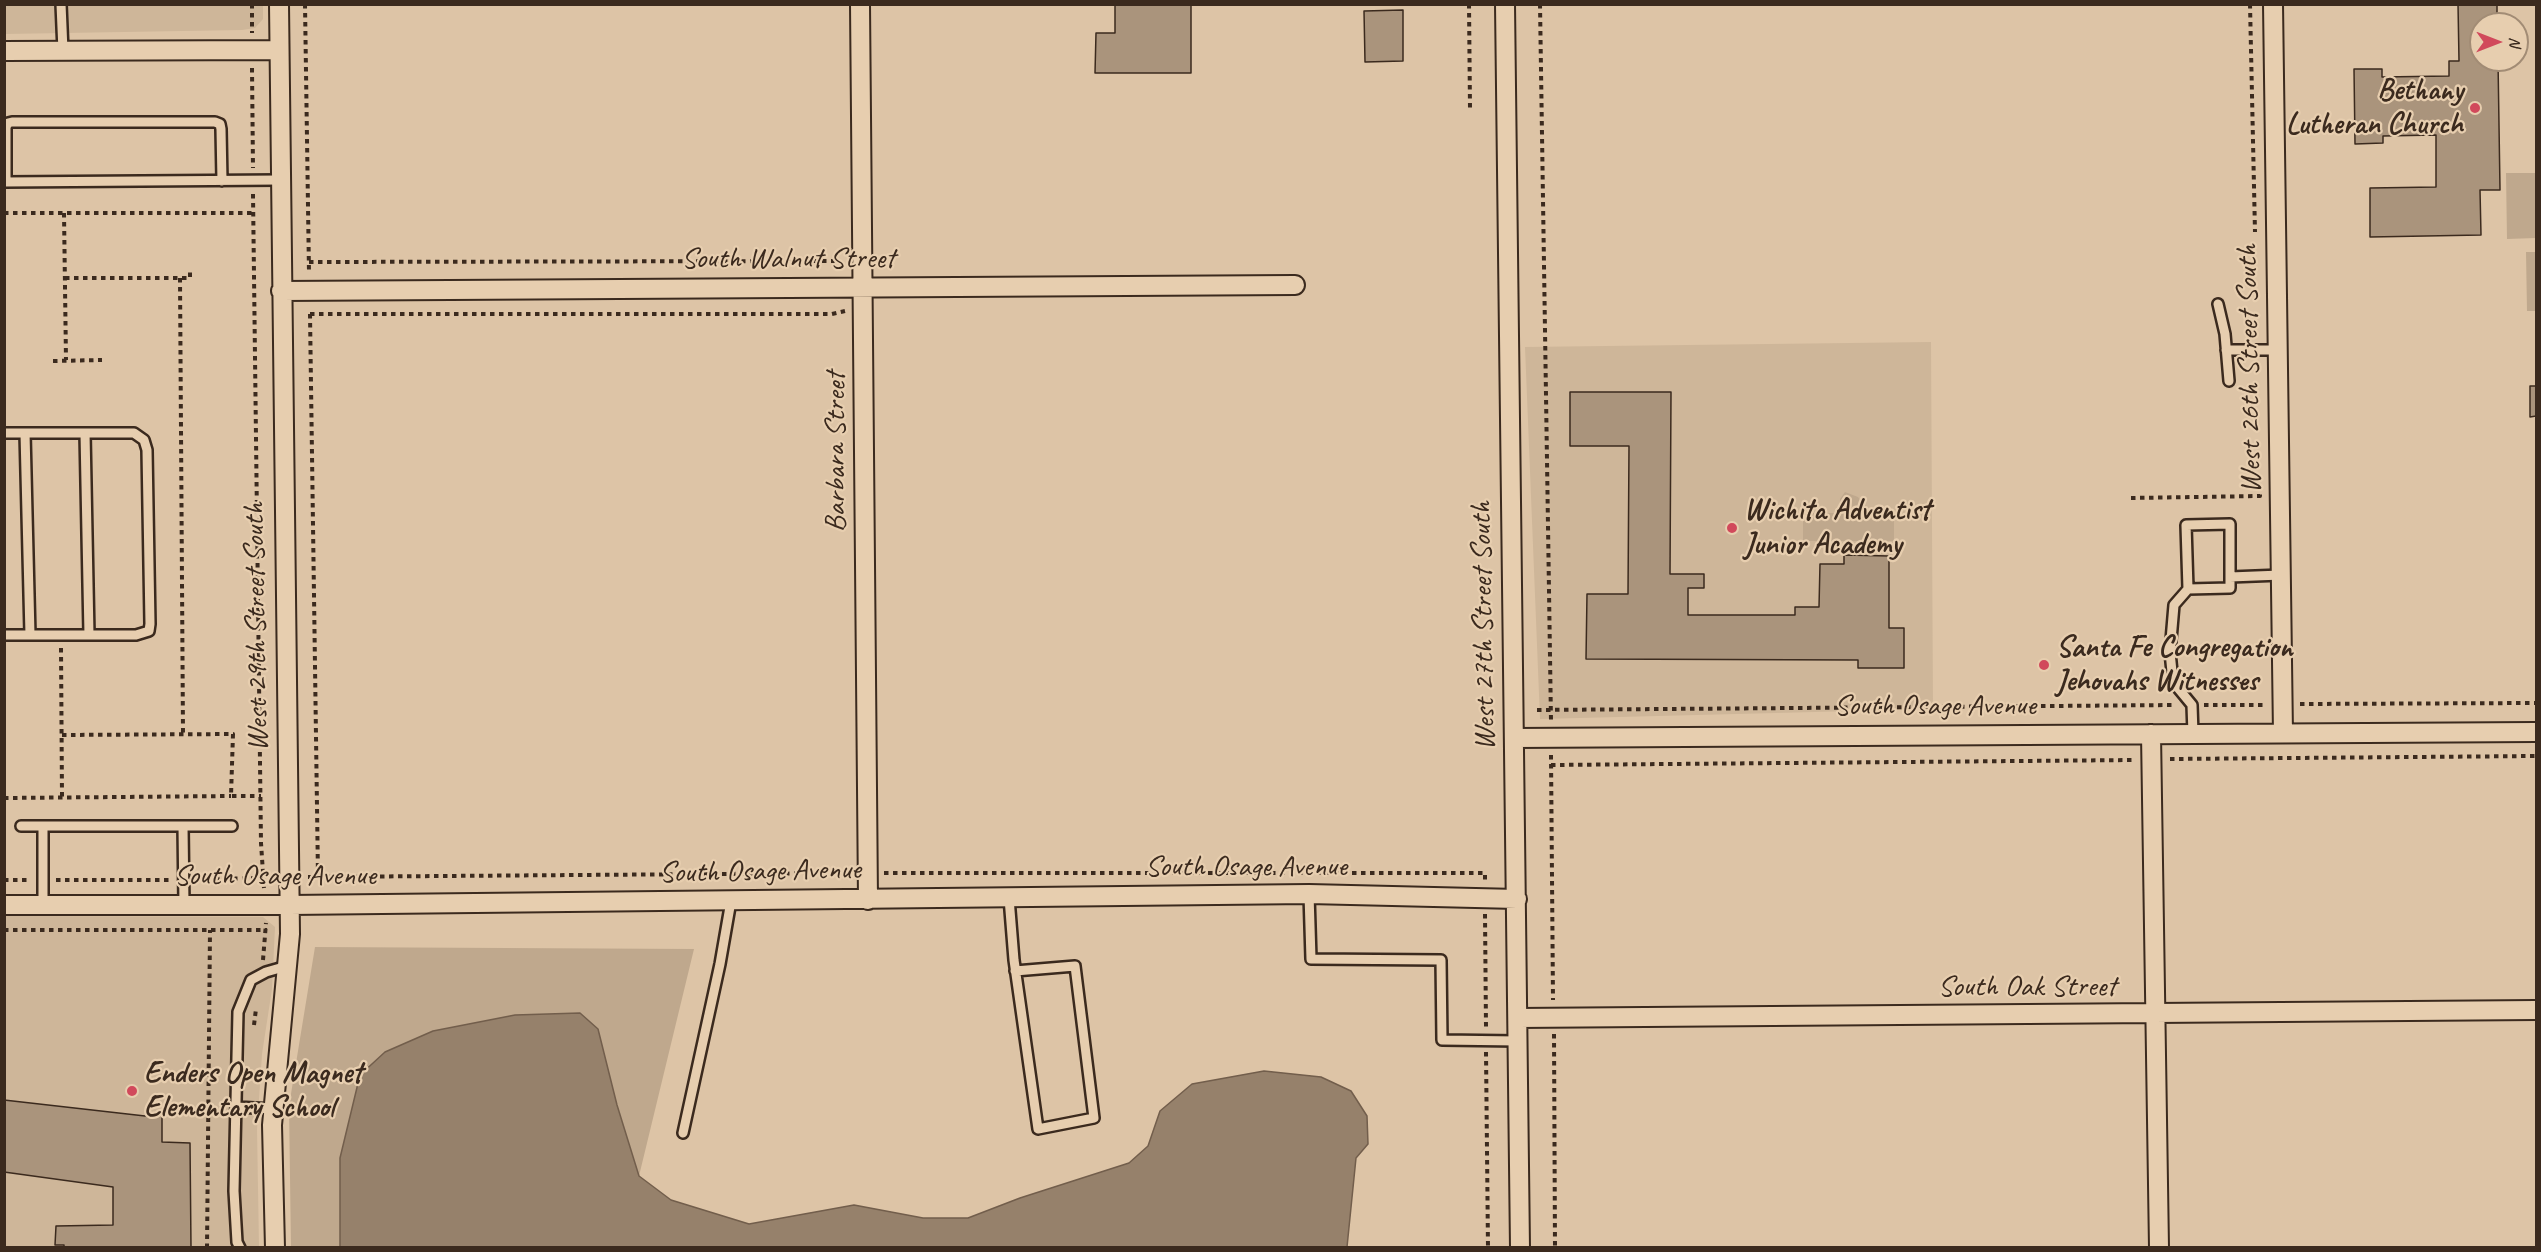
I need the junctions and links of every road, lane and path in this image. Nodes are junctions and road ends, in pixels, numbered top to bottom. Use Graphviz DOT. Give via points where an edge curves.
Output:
graph roads {
  1 [pos="61,4"];
  2 [pos="252,4"];
  3 [pos="279,4"];
  4 [pos="305,4"];
  5 [pos="860,4"];
  6 [pos="1469,4"];
  7 [pos="1505,4"];
  8 [pos="1540,4"];
  9 [pos="2250,4"];
  10 [pos="2274,4"];
  11 [pos="252,50"];
  12 [pos="279,50"];
  13 [pos="4,51"];
  14 [pos="63,51"];
  15 [pos="1470,108"];
  16 [pos="280,180"];
  17 [pos="222,181"];
  18 [pos="253,181"];
  19 [pos="5,182"];
  20 [pos="4,213"];
  21 [pos="64,213"];
  22 [pos="253,213"];
  23 [pos="2255,243"];
  24 [pos="190,271"];
  25 [pos="65,278"];
  26 [pos="180,278"];
  27 [pos="1295,285"];
  28 [pos="863,288"];
  29 [pos="309,290"];
  30 [pos="281,291"];
  31 [pos="2218,304"];
  32 [pos="2226,350"];
  33 [pos="2278,350"];
  34 [pos="66,360"];
  35 [pos="102,360"];
  36 [pos="53,361"];
  37 [pos="2229,381"];
  38 [pos="4,433"];
  39 [pos="25,433"];
  40 [pos="85,433"];
  41 [pos="2260,484"];
  42 [pos="2131,498"];
  43 [pos="2281,575"];
  44 [pos="2230,577"];
  45 [pos="2187,589"];
  46 [pos="4,635"];
  47 [pos="30,635"];
  48 [pos="89,635"];
  49 [pos="61,646"];
  50 [pos="2536,703"];
  51 [pos="2282,704"];
  52 [pos="2192,705"];
  53 [pos="1550,709"];
  54 [pos="1537,710"];
  55 [pos="2536,732"];
  56 [pos="2283,733"];
  57 [pos="2151,734"];
  58 [pos="2193,734"];
  59 [pos="62,735"];
  60 [pos="183,735"];
  61 [pos="1551,737"];
  62 [pos="1515,738"];
  63 [pos="2536,756"];
  64 [pos="2152,759"];
  65 [pos="1551,765"];
  66 [pos="231,796"];
  67 [pos="261,796"];
  68 [pos="62,797"];
  69 [pos="4,798"];
  70 [pos="21,826"];
  71 [pos="42,826"];
  72 [pos="183,826"];
  73 [pos="232,826"];
  74 [pos="318,877"];
  75 [pos="1308,894"];
  76 [pos="1009,898"];
  77 [pos="1517,899"];
  78 [pos="868,900"];
  79 [pos="730,901"];
  80 [pos="4,905"];
  81 [pos="42,905"];
  82 [pos="184,905"];
  83 [pos="265,905"];
  84 [pos="290,905"];
  85 [pos="4,930"];
  86 [pos="210,930"];
  87 [pos="267,930"];
  88 [pos="287,966"];
  89 [pos="1015,971"];
  90 [pos="261,974"];
  91 [pos="2536,1010"];
  92 [pos="2156,1015"];
  93 [pos="1518,1018"];
  94 [pos="1554,1018"];
  95 [pos="254,1027"];
  96 [pos="1518,1041"];
  97 [pos="236,1107"];
  98 [pos="274,1108"];
  99 [pos="683,1133"];
  100 [pos="207,1248"];
  101 [pos="240,1248"];
  102 [pos="274,1248"];
  103 [pos="1520,1248"];
  104 [pos="1556,1248"];
  105 [pos="2159,1248"];
  1 -- 14 [label="lane"];
  2 -- 11 [label="path"];
  3 -- 12 [label="street, West 29th Street South"];
  4 -- 29 [label="path"];
  5 -- 28 [label="street, Barbara Street"];
  6 -- 15 [label="path"];
  7 -- 62 [label="street, West 27th Street South"];
  8 -- 53 [label="path"];
  9 -- 23 [label="path"];
  10 -- 33 [label="street, West 26th Street South"];
  11 -- 12 [label="street"];
  11 -- 14 [label="street"];
  11 -- 18 [label="path"];
  12 -- 16 [label="street, West 29th Street South"];
  13 -- 14 [label="street"];
  16 -- 18 [label="lane"];
  16 -- 30 [label="street, West 29th Street South"];
  17 -- 18 [label="lane"];
  17 -- 19 [label="lane"];
  17 -- 19 [label="lane" via="221,129 215,122 12,122 6,127"];
  18 -- 22 [label="path"];
  20 -- 21 [label="path"];
  21 -- 22 [label="path"];
  21 -- 25 [label="path"];
  22 -- 67 [label="path"];
  24 -- 26 [label="path" via="190,278"];
  25 -- 26 [label="path"];
  25 -- 34 [label="path"];
  26 -- 60 [label="path"];
  27 -- 28 [label="street, South Walnut Street"];
  28 -- 29 [label="street, South Walnut Street"];
  28 -- 78 [label="street, Barbara Street"];
  29 -- 30 [label="street, South Walnut Street"];
  29 -- 74 [label="path"];
  30 -- 84 [label="street, West 29th Street South"];
  31 -- 32 [label="lane"];
  32 -- 33 [label="lane"];
  32 -- 37 [label="lane"];
  33 -- 43 [label="street, West 26th Street South"];
  34 -- 35 [label="path"];
  34 -- 36 [label="path"];
  38 -- 39 [label="lane"];
  39 -- 40 [label="lane"];
  39 -- 47 [label="lane"];
  40 -- 48 [label="lane"];
  40 -- 48 [label="lane" via="134,433 144,440 147,450 149,631"];
  41 -- 42 [label="path" via="2260,496"];
  43 -- 44 [label="lane"];
  43 -- 51 [label="street, West 26th Street South"];
  44 -- 45 [label="lane" via="2230,588"];
  44 -- 45 [label="lane" via="2230,524 2186,525"];
  45 -- 52 [label="lane" via="2174,605 2171,617 2171,671 2173,682"];
  46 -- 47 [label="lane"];
  47 -- 48 [label="lane"];
  49 -- 59 [label="path"];
  50 -- 51 [label="path"];
  51 -- 52 [label="path"];
  51 -- 56 [label="street, West 26th Street South"];
  52 -- 53 [label="path"];
  52 -- 58 [label="lane"];
  53 -- 54 [label="path"];
  53 -- 61 [label="path"];
  55 -- 56 [label="street, South Osage Avenue"];
  56 -- 58 [label="street, South Osage Avenue"];
  57 -- 58 [label="street, South Osage Avenue"];
  57 -- 61 [label="street, South Osage Avenue"];
  57 -- 64 [label="street"];
  59 -- 60 [label="path"];
  59 -- 68 [label="path"];
  60 -- 66 [label="path" via="233,735"];
  61 -- 62 [label="street, South Osage Avenue"];
  61 -- 65 [label="path"];
  62 -- 77 [label="street, West 27th Street South"];
  63 -- 64 [label="path"];
  64 -- 65 [label="path"];
  64 -- 92 [label="street"];
  65 -- 94 [label="path"];
  66 -- 67 [label="path"];
  66 -- 68 [label="path"];
  67 -- 83 [label="path"];
  68 -- 69 [label="path"];
  70 -- 71 [label="lane"];
  71 -- 72 [label="lane"];
  71 -- 81 [label="lane"];
  72 -- 73 [label="lane"];
  72 -- 82 [label="lane"];
  75 -- 76 [label="street, South Osage Avenue"];
  75 -- 77 [label="street, South Osage Avenue"];
  75 -- 96 [label="lane" via="1311,959 1441,960 1443,1040"];
  76 -- 78 [label="street, South Osage Avenue"];
  76 -- 89 [label="lane"];
  77 -- 93 [label="street, West 27th Street South"];
  78 -- 79 [label="street, South Osage Avenue"];
  79 -- 84 [label="street, South Osage Avenue"];
  79 -- 99 [label="lane"];
  80 -- 81 [label="street, South Osage Avenue"];
  81 -- 82 [label="street, South Osage Avenue"];
  82 -- 83 [label="street, South Osage Avenue"];
  83 -- 84 [label="street, South Osage Avenue"];
  83 -- 87 [label="path"];
  84 -- 88 [label="street, West 29th Street South"];
  85 -- 86 [label="path"];
  86 -- 87 [label="path"];
  86 -- 100 [label="path"];
  87 -- 90 [label="path"];
  88 -- 90 [label="lane"];
  88 -- 98 [label="street, West 29th Street South"];
  89 -- 89 [label="lane" via="1038,1129 1094,1118 1075,966"];
  90 -- 95 [label="path"];
  90 -- 97 [label="lane" via="251,980 238,1012"];
  91 -- 92 [label="street, South Oak Street"];
  92 -- 94 [label="street, South Oak Street"];
  92 -- 105 [label="street"];
  93 -- 94 [label="street, South Oak Street"];
  93 -- 96 [label="street, West 27th Street South"];
  94 -- 104 [label="path"];
  96 -- 103 [label="street, West 27th Street South"];
  97 -- 98 [label="lane"];
  97 -- 101 [label="lane" via="234,1191"];
  98 -- 102 [label="street, West 29th Street South"];
}
